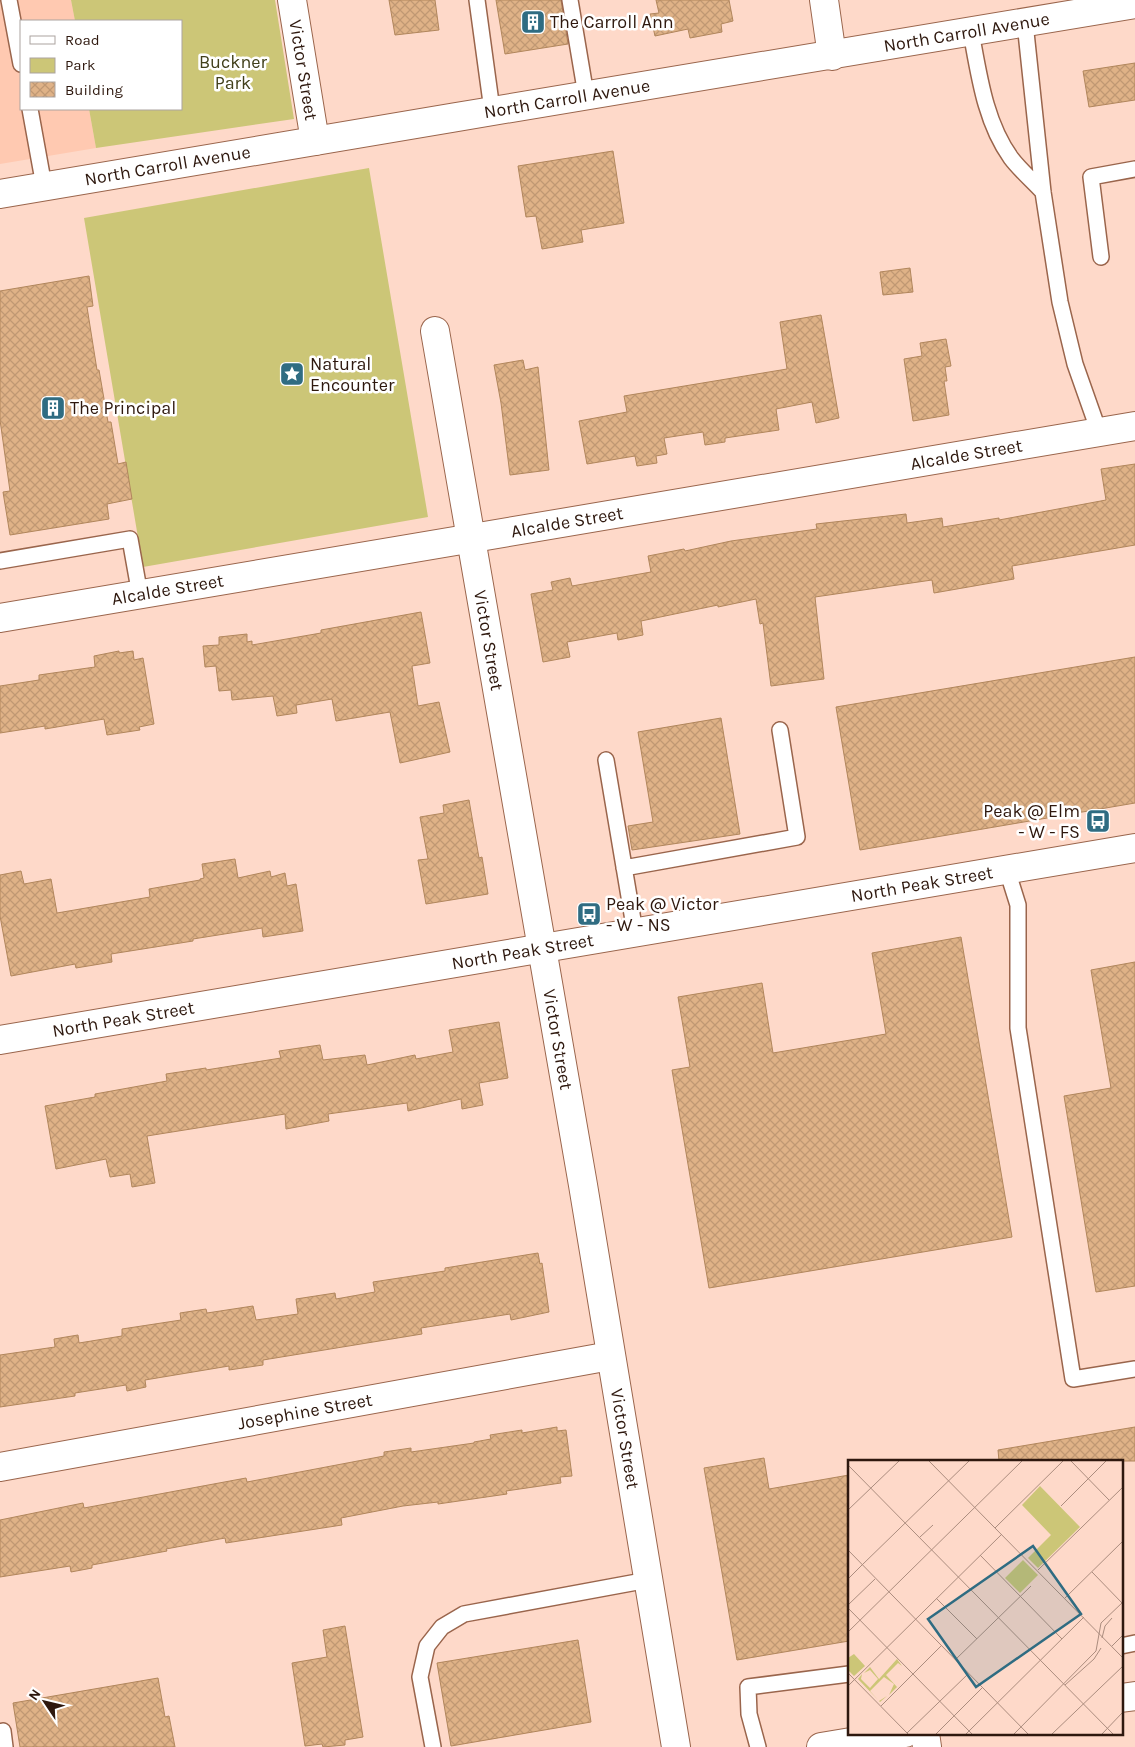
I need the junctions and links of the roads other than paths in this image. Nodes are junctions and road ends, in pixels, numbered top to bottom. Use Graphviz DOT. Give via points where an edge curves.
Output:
graph roads {
  1 [pos="9,0"];
  2 [pos="292,0"];
  3 [pos="477,0"];
  4 [pos="570,0"];
  5 [pos="824,0"];
  6 [pos="1135,4"];
  7 [pos="1025,23"];
  8 [pos="971,32"];
  9 [pos="832,56"];
  10 [pos="20,59"];
  11 [pos="586,95"];
  12 [pos="30,110"];
  13 [pos="492,110"];
  14 [pos="315,140"];
  15 [pos="1135,169"];
  16 [pos="44,186"];
  17 [pos="1043,192"];
  18 [pos="0,194"];
  19 [pos="1101,257"];
  20 [pos="435,331"];
  21 [pos="1135,426"];
  22 [pos="1098,432"];
  23 [pos="470,539"];
  24 [pos="0,561"];
  25 [pos="140,595"];
  26 [pos="0,618"];
  27 [pos="780,730"];
  28 [pos="606,760"];
  29 [pos="1135,848"];
  30 [pos="624,868"];
  31 [pos="1007,870"];
  32 [pos="636,932"];
  33 [pos="541,948"];
  34 [pos="0,1040"];
  35 [pos="610,1356"];
  36 [pos="1135,1369"];
  37 [pos="0,1467"];
  38 [pos="648,1580"];
  39 [pos="1135,1643"];
  40 [pos="1122,1646"];
  41 [pos="848,1674"];
  42 [pos="1135,1696"];
  43 [pos="1122,1698"];
  44 [pos="0,1732"];
  45 [pos="899,1734"];
  46 [pos="925,1734"];
  47 [pos="5,1747"];
  48 [pos="433,1747"];
  49 [pos="676,1747"];
  50 [pos="758,1747"];
  51 [pos="821,1747"];
  52 [pos="927,1747"];
  1 -- 10 [label="lane"];
  2 -- 14 [label="street, Victor Street"];
  3 -- 13 [label="lane"];
  4 -- 11 [label="lane"];
  5 -- 9 [label="street"];
  6 -- 7 [label="street, North Carroll Avenue"];
  7 -- 8 [label="street, North Carroll Avenue"];
  7 -- 17 [label="lane"];
  8 -- 9 [label="street, North Carroll Avenue"];
  8 -- 17 [label="lane" via="992,124 1011,158"];
  9 -- 11 [label="street, North Carroll Avenue"];
  11 -- 13 [label="street, North Carroll Avenue"];
  12 -- 16 [label="lane"];
  13 -- 14 [label="street, North Carroll Avenue"];
  14 -- 16 [label="street, North Carroll Avenue"];
  15 -- 19 [label="lane" via="1091,177"];
  16 -- 18 [label="street, North Carroll Avenue"];
  17 -- 22 [label="lane" via="1064,320"];
  20 -- 23 [label="street, Victor Street"];
  21 -- 22 [label="street, Alcalde Street"];
  22 -- 23 [label="street, Alcalde Street"];
  23 -- 25 [label="street, Alcalde Street"];
  23 -- 33 [label="street, Victor Street"];
  24 -- 25 [label="lane" via="130,539"];
  25 -- 26 [label="street, Alcalde Street"];
  27 -- 30 [label="lane" via="797,838"];
  28 -- 30 [label="lane"];
  29 -- 31 [label="street, North Peak Street"];
  30 -- 32 [label="lane"];
  31 -- 32 [label="street, North Peak Street"];
  31 -- 36 [label="lane" via="1018,905 1018,1028 1073,1379"];
  32 -- 33 [label="street, North Peak Street"];
  33 -- 34 [label="street, North Peak Street"];
  33 -- 35 [label="street, Victor Street"];
  35 -- 37 [label="street, Josephine Street"];
  35 -- 38 [label="street, Victor Street"];
  38 -- 48 [label="lane" via="464,1614 442,1627 427,1646 420,1677"];
  38 -- 49 [label="street, Victor Street"];
  39 -- 40 [label="lane"];
  41 -- 50 [label="lane" via="748,1687 749,1714"];
  42 -- 43 [label="street"];
  44 -- 47 [label="lane" via="3,1731"];
  45 -- 51 [label="street"];
  46 -- 52 [label="street"];
}
